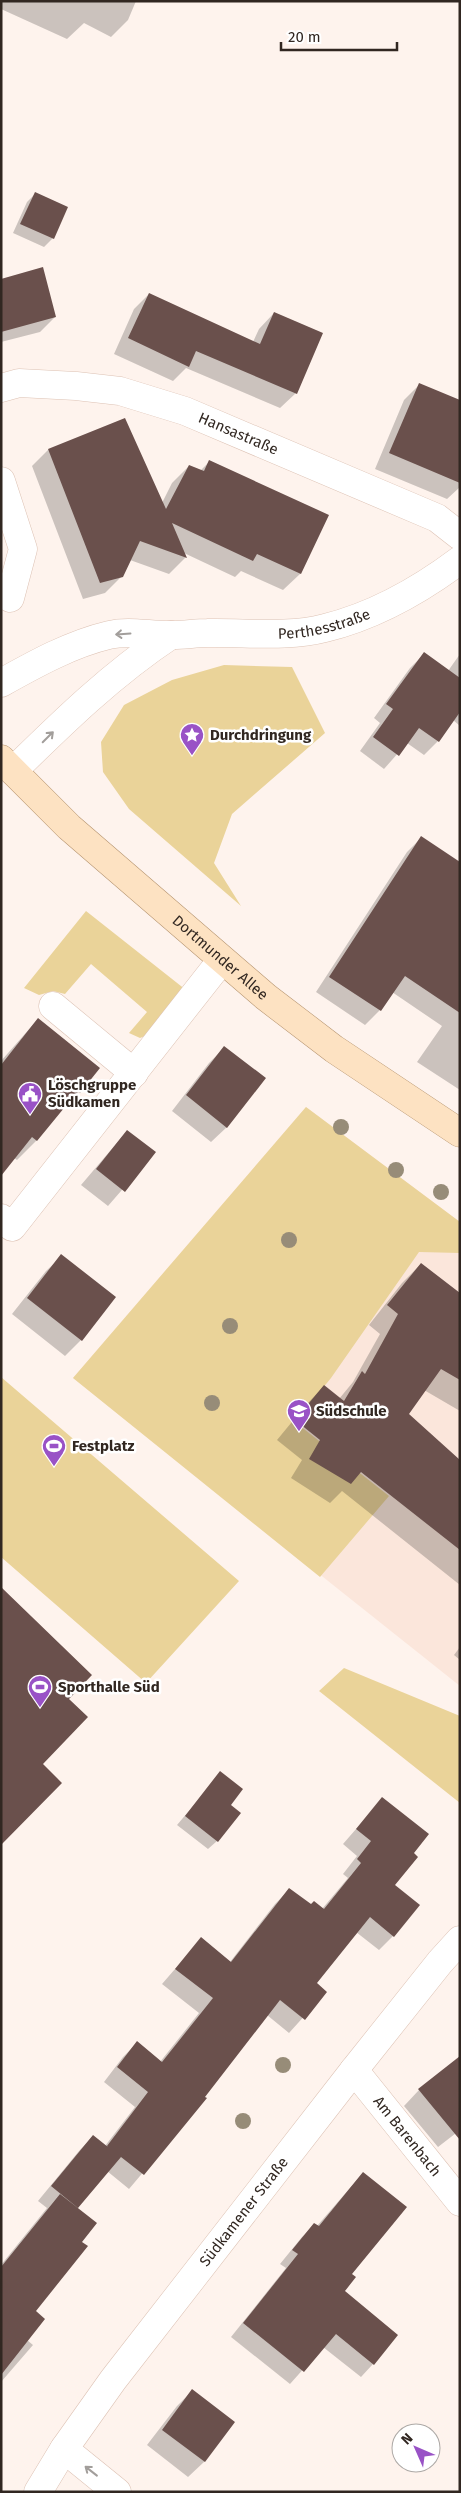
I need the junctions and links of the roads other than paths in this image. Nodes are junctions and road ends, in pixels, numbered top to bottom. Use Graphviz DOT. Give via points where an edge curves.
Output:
graph roads {
  1 [pos="1,388"];
  2 [pos="1,481"];
  3 [pos="460,536"];
  4 [pos="460,560"];
  5 [pos="10,598"];
  6 [pos="172,635"];
  7 [pos="1,682"];
  8 [pos="7,765"];
  9 [pos="221,961"];
  10 [pos="53,1006"];
  11 [pos="134,1073"];
  12 [pos="460,1133"];
  13 [pos="1,1218"];
  14 [pos="460,1940"];
  15 [pos="354,2070"];
  16 [pos="460,2202"];
  17 [pos="64,2449"];
  18 [pos="38,2492"];
  19 [pos="117,2492"];
  1 -- 3 [label="street, Hansastraße" via="20,383 120,391 185,411 438,518"];
  2 -- 5 [label="street" via="23,549"];
  4 -- 6 [label="street, Perthesstraße" via="427,585 373,612 324,629 278,634"];
  6 -- 7 [label="street, Perthesstraße, one-way" via="110,635 47,658"];
  8 -- 6 [label="street, one-way" via="119,671"];
  8 -- 9 [label="main road, Dortmunder Allee" via="69,827"];
  9 -- 11 [label="street"];
  9 -- 12 [label="main road, Dortmunder Allee" via="334,1049"];
  10 -- 11 [label="street"];
  11 -- 13 [label="street" via="12,1227"];
  14 -- 15 [label="street, Südkamener Straße"];
  15 -- 16 [label="street, Am Barenbach"];
  15 -- 17 [label="street, Südkamener Straße" via="113,2380"];
  17 -- 18 [label="street, Südkamener Straße"];
  19 -- 17 [label="street, one-way"];
}
